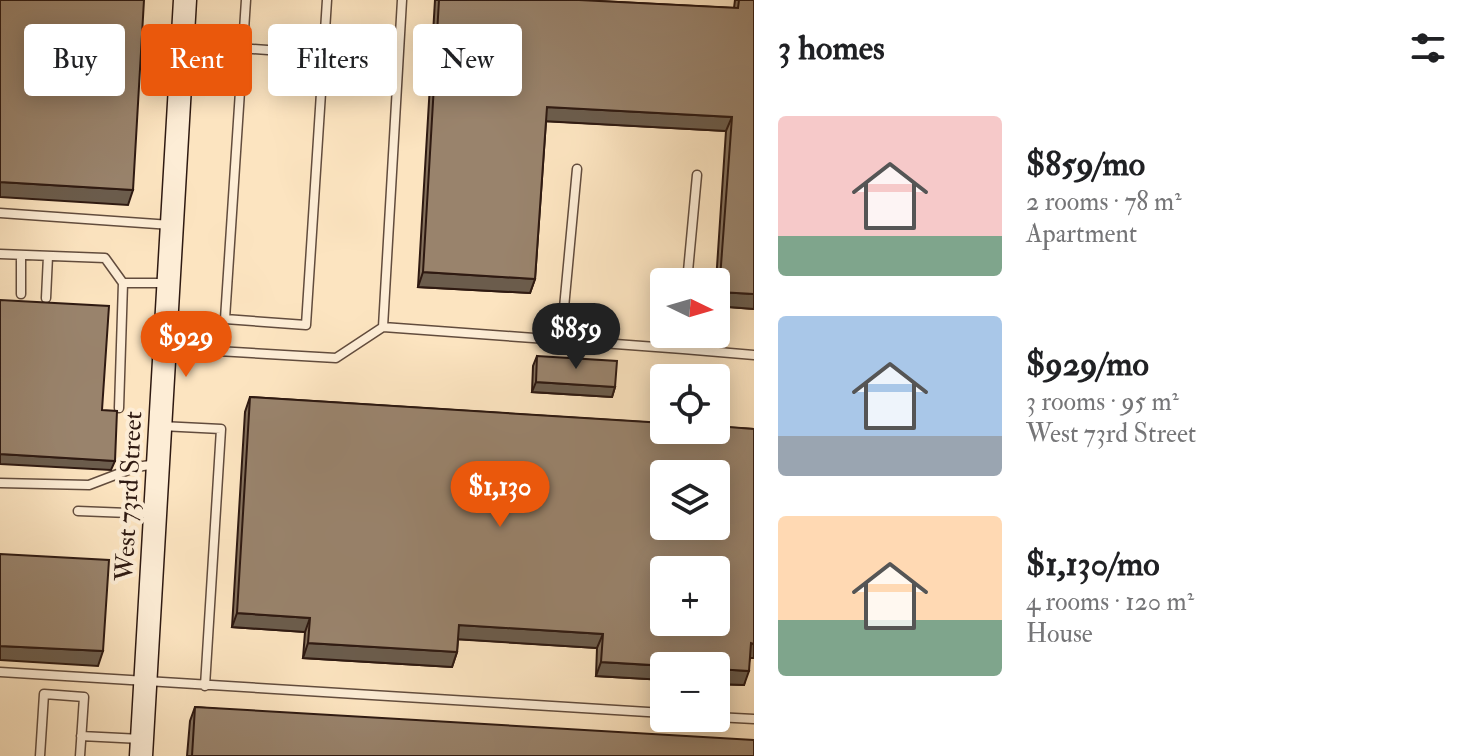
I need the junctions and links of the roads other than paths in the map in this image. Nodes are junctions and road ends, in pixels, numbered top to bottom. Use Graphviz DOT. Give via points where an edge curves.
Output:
graph roads {
  1 [pos="185,0"];
  2 [pos="246,0"];
  3 [pos="327,0"];
  4 [pos="402,0"];
  5 [pos="183,24"];
  6 [pos="244,24"];
  7 [pos="325,24"];
  8 [pos="179,96"];
  9 [pos="240,96"];
  10 [pos="320,96"];
  11 [pos="577,169"];
  12 [pos="697,175"];
  13 [pos="0,213"];
  14 [pos="172,225"];
  15 [pos="0,254"];
  16 [pos="21,255"];
  17 [pos="48,256"];
  18 [pos="688,268"];
  19 [pos="123,283"];
  20 [pos="169,283"];
  21 [pos="21,294"];
  22 [pos="46,298"];
  23 [pos="383,327"];
  24 [pos="561,340"];
  25 [pos="165,348"];
  26 [pos="683,349"];
  27 [pos="754,355"];
  28 [pos="119,408"];
  29 [pos="160,426"];
  30 [pos="158,464"];
  31 [pos="0,483"];
  32 [pos="78,511"];
  33 [pos="155,514"];
  34 [pos="0,672"];
  35 [pos="146,682"];
  36 [pos="205,686"];
  37 [pos="650,712"];
  38 [pos="730,718"];
  39 [pos="754,719"];
  40 [pos="81,736"];
  41 [pos="142,748"];
  42 [pos="40,756"];
  43 [pos="80,756"];
  1 -- 5 [label="street, West 73rd Street"];
  2 -- 6 [label="lane"];
  3 -- 7 [label="lane"];
  4 -- 23 [label="lane"];
  8 -- 14 [label="street, West 73rd Street"];
  9 -- 10 [label="lane" via="225,319 306,325"];
  11 -- 24 [label="lane"];
  12 -- 18 [label="lane"];
  13 -- 14 [label="lane"];
  14 -- 20 [label="street, West 73rd Street"];
  15 -- 16 [label="lane"];
  16 -- 17 [label="lane"];
  16 -- 21 [label="lane"];
  17 -- 19 [label="lane" via="105,258"];
  17 -- 22 [label="lane"];
  19 -- 20 [label="lane"];
  19 -- 28 [label="lane"];
  20 -- 25 [label="street, West 73rd Street"];
  23 -- 24 [label="lane"];
  23 -- 25 [label="lane" via="336,358"];
  24 -- 26 [label="lane"];
  25 -- 29 [label="street, West 73rd Street"];
  26 -- 27 [label="lane"];
  29 -- 30 [label="street, West 73rd Street"];
  29 -- 36 [label="lane" via="221,429"];
  30 -- 31 [label="lane" via="89,485"];
  30 -- 33 [label="street, West 73rd Street"];
  32 -- 33 [label="lane"];
  33 -- 35 [label="street, West 73rd Street"];
  34 -- 35 [label="lane"];
  35 -- 36 [label="lane"];
  35 -- 41 [label="street, West 73rd Street"];
  36 -- 37 [label="lane"];
  38 -- 39 [label="lane"];
  40 -- 41 [label="lane"];
  40 -- 42 [label="lane" via="84,697 44,694"];
  40 -- 43 [label="lane"];
}
